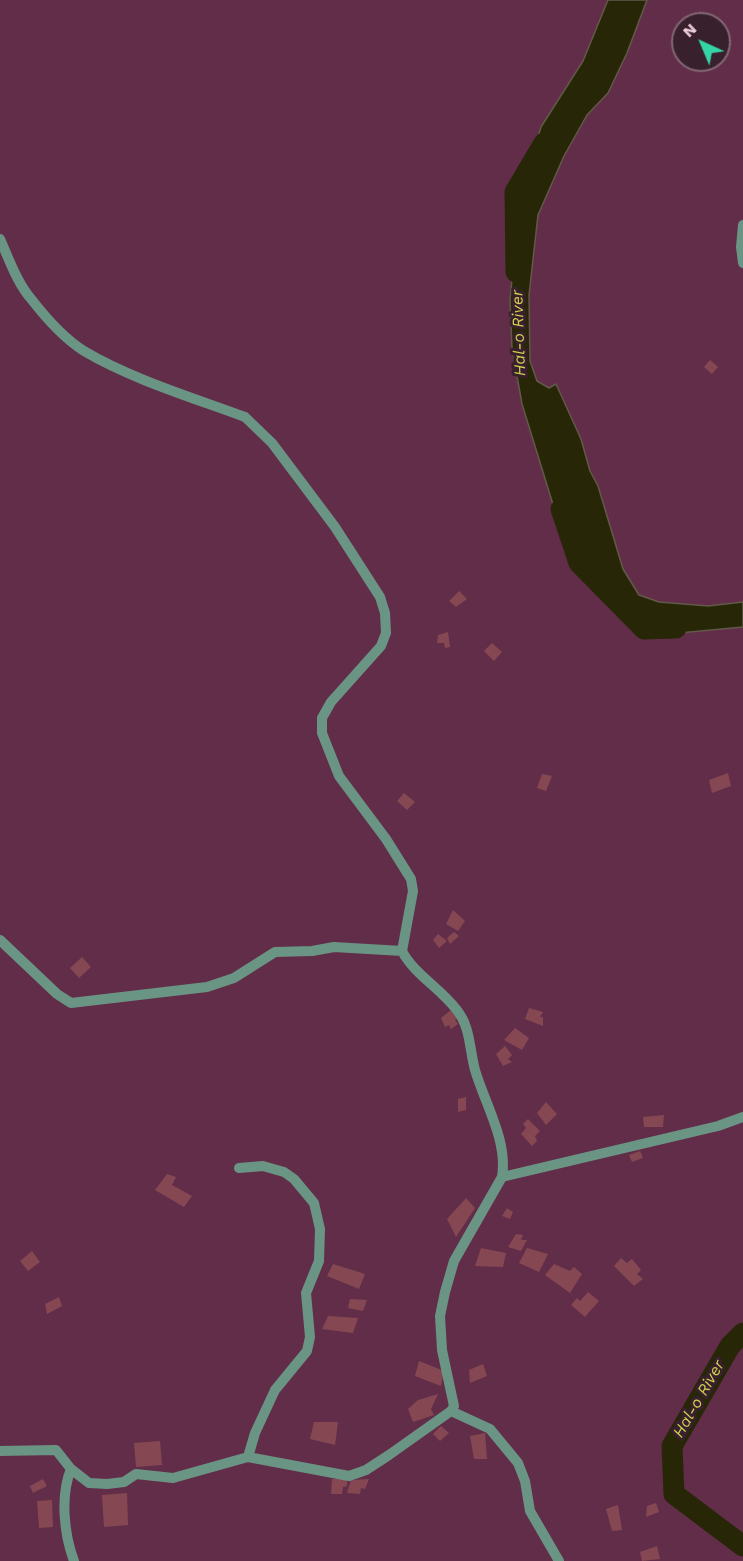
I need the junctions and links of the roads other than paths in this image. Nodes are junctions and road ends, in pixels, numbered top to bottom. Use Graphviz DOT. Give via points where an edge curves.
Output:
graph roads {
  1 [pos="743,225"];
  2 [pos="0,239"];
  3 [pos="743,263"];
  4 [pos="0,940"];
  5 [pos="402,951"];
  6 [pos="743,1117"];
  7 [pos="239,1168"];
  8 [pos="502,1177"];
  9 [pos="451,1411"];
  10 [pos="0,1451"];
  11 [pos="248,1457"];
  12 [pos="71,1469"];
  13 [pos="74,1561"];
  14 [pos="559,1561"];
  1 -- 3 [label="street"];
  2 -- 5 [label="street" via="31,300 84,350 141,377 245,417 259,429 335,527 380,597 386,633 381,646 331,702 322,718 322,733 339,776 411,879 413,891"];
  4 -- 5 [label="street" via="71,1003 207,987 234,978 275,952 334,947"];
  5 -- 8 [label="street" via="456,1009 470,1035 475,1069 504,1162"];
  6 -- 8 [label="street"];
  7 -- 11 [label="street" via="263,1166 294,1179 314,1203 320,1229 319,1261 306,1293 310,1337 307,1351 275,1390"];
  8 -- 9 [label="street" via="454,1261 445,1292 440,1316 442,1350 454,1406"];
  9 -- 11 [label="street" via="366,1470 350,1476"];
  9 -- 14 [label="street" via="490,1429 518,1463 530,1511"];
  10 -- 12 [label="street" via="56,1450"];
  11 -- 12 [label="street" via="173,1478 136,1474 124,1482 106,1484 89,1482"];
  12 -- 13 [label="street" via="64,1495"];
}
